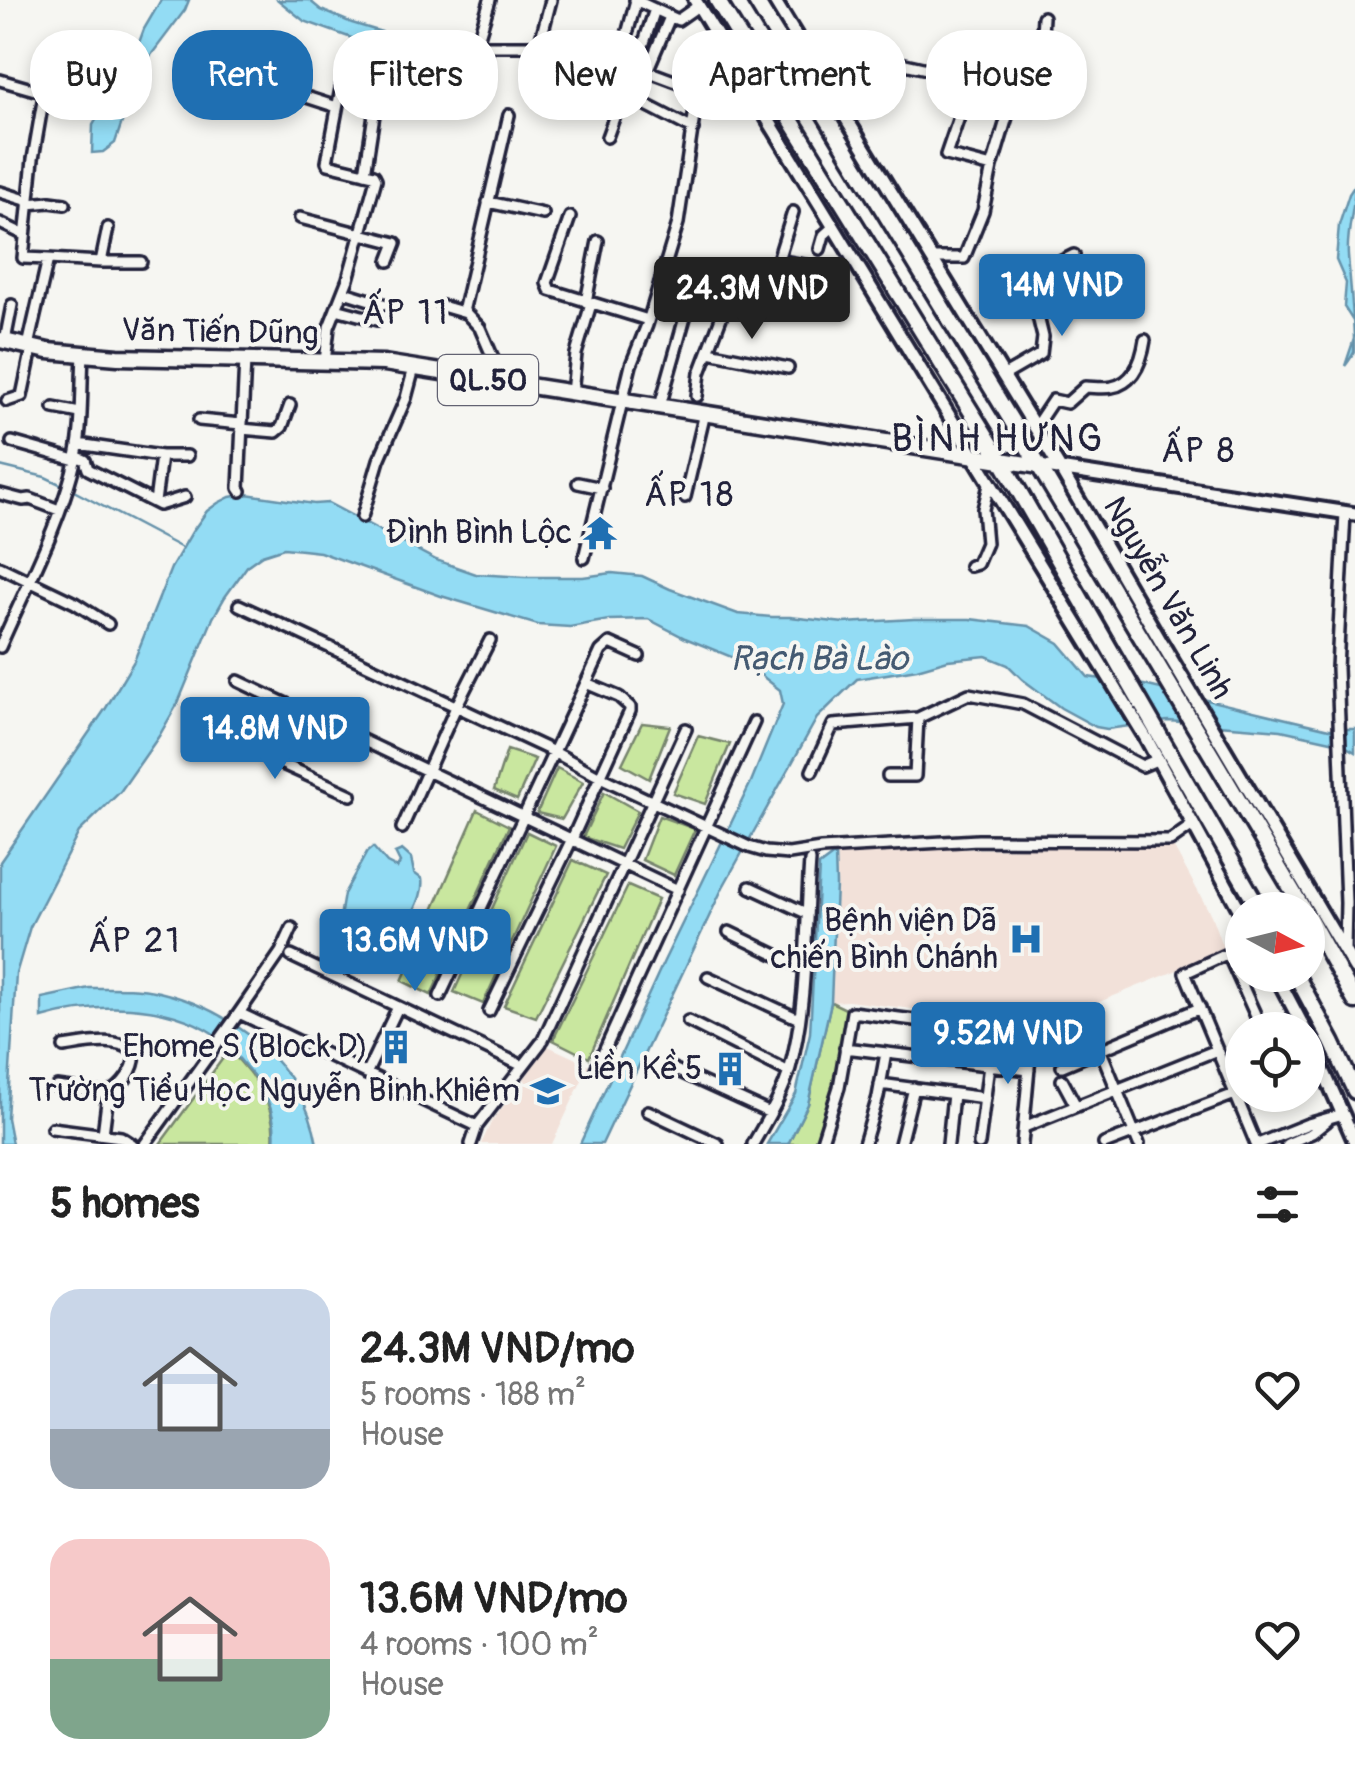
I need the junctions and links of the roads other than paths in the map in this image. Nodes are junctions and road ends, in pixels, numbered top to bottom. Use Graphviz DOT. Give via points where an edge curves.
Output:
graph roads {
  1 [pos="490,0"];
  2 [pos="551,0"];
  3 [pos="636,0"];
  4 [pos="717,0"];
  5 [pos="755,0"];
  6 [pos="774,0"];
  7 [pos="697,3"];
  8 [pos="655,10"];
  9 [pos="670,17"];
  10 [pos="1042,17"];
  11 [pos="628,30"];
  12 [pos="648,30"];
  13 [pos="713,30"];
  14 [pos="792,30"];
  15 [pos="906,64"];
  16 [pos="0,80"];
  17 [pos="672,80"];
  18 [pos="652,108"];
  19 [pos="509,115"];
  20 [pos="334,120"];
  21 [pos="373,120"];
  22 [pos="613,120"];
  23 [pos="694,120"];
  24 [pos="769,120"];
  25 [pos="847,120"];
  26 [pos="693,129"];
  27 [pos="607,137"];
  28 [pos="992,166"];
  29 [pos="364,173"];
  30 [pos="0,192"];
  31 [pos="28,202"];
  32 [pos="488,202"];
  33 [pos="65,204"];
  34 [pos="793,212"];
  35 [pos="544,214"];
  36 [pos="300,218"];
  37 [pos="570,218"];
  38 [pos="0,223"];
  39 [pos="834,226"];
  40 [pos="108,228"];
  41 [pos="361,234"];
  42 [pos="26,235"];
  43 [pos="598,242"];
  44 [pos="820,249"];
  45 [pos="1074,255"];
  46 [pos="931,258"];
  47 [pos="48,259"];
  48 [pos="389,261"];
  49 [pos="102,262"];
  50 [pos="141,262"];
  51 [pos="816,267"];
  52 [pos="999,287"];
  53 [pos="344,292"];
  54 [pos="1040,292"];
  55 [pos="726,302"];
  56 [pos="589,303"];
  57 [pos="383,304"];
  58 [pos="12,306"];
  59 [pos="442,306"];
  60 [pos="336,309"];
  61 [pos="463,312"];
  62 [pos="686,314"];
  63 [pos="377,320"];
  64 [pos="648,320"];
  65 [pos="2,340"];
  66 [pos="1144,340"];
  67 [pos="30,347"];
  68 [pos="708,352"];
  69 [pos="83,355"];
  70 [pos="246,360"];
  71 [pos="325,362"];
  72 [pos="414,368"];
  73 [pos="788,368"];
  74 [pos="1003,376"];
  75 [pos="489,380"];
  76 [pos="572,393"];
  77 [pos="697,396"];
  78 [pos="7,400"];
  79 [pos="622,401"];
  80 [pos="290,405"];
  81 [pos="660,406"];
  82 [pos="54,408"];
  83 [pos="80,413"];
  84 [pos="705,414"];
  85 [pos="199,420"];
  86 [pos="241,426"];
  87 [pos="1035,427"];
  88 [pos="12,442"];
  89 [pos="78,444"];
  90 [pos="973,455"];
  91 [pos="161,456"];
  92 [pos="187,456"];
  93 [pos="75,458"];
  94 [pos="1000,460"];
  95 [pos="1039,466"];
  96 [pos="1061,470"];
  97 [pos="990,481"];
  98 [pos="578,483"];
  99 [pos="602,488"];
  100 [pos="241,491"];
  101 [pos="0,494"];
  102 [pos="185,497"];
  103 [pos="684,497"];
  104 [pos="155,502"];
  105 [pos="60,508"];
  106 [pos="1350,513"];
  107 [pos="362,516"];
  108 [pos="584,558"];
  109 [pos="0,566"];
  110 [pos="970,566"];
  111 [pos="29,580"];
  112 [pos="239,606"];
  113 [pos="108,624"];
  114 [pos="490,640"];
  115 [pos="1155,646"];
  116 [pos="0,647"];
  117 [pos="638,656"];
  118 [pos="1114,672"];
  119 [pos="238,681"];
  120 [pos="586,683"];
  121 [pos="456,708"];
  122 [pos="918,718"];
  123 [pos="754,722"];
  124 [pos="686,728"];
  125 [pos="214,733"];
  126 [pos="1152,735"];
  127 [pos="1213,742"];
  128 [pos="554,752"];
  129 [pos="1158,759"];
  130 [pos="428,771"];
  131 [pos="812,771"];
  132 [pos="600,776"];
  133 [pos="888,776"];
  134 [pos="352,795"];
  135 [pos="652,800"];
  136 [pos="524,817"];
  137 [pos="1194,824"];
  138 [pos="402,828"];
  139 [pos="712,828"];
  140 [pos="572,840"];
  141 [pos="810,861"];
  142 [pos="624,864"];
  143 [pos="750,888"];
  144 [pos="678,890"];
  145 [pos="1230,892"];
  146 [pos="1249,892"];
  147 [pos="1295,892"];
  148 [pos="806,912"];
  149 [pos="292,928"];
  150 [pos="729,932"];
  151 [pos="1325,947"];
  152 [pos="1345,949"];
  153 [pos="1225,955"];
  154 [pos="291,956"];
  155 [pos="803,968"];
  156 [pos="1355,969"];
  157 [pos="708,976"];
  158 [pos="1305,992"];
  159 [pos="440,996"];
  160 [pos="1355,1001"];
  161 [pos="398,1008"];
  162 [pos="1200,1008"];
  163 [pos="489,1012"];
  164 [pos="1085,1012"];
  165 [pos="240,1014"];
  166 [pos="799,1019"];
  167 [pos="688,1021"];
  168 [pos="64,1048"];
  169 [pos="845,1048"];
  170 [pos="1101,1050"];
  171 [pos="1218,1050"];
  172 [pos="886,1053"];
  173 [pos="989,1065"];
  174 [pos="523,1066"];
  175 [pos="669,1066"];
  176 [pos="1062,1066"];
  177 [pos="1225,1068"];
  178 [pos="1325,1068"];
  179 [pos="596,1069"];
  180 [pos="1029,1070"];
  181 [pos="790,1072"];
  182 [pos="366,1074"];
  183 [pos="1062,1080"];
  184 [pos="880,1084"];
  185 [pos="57,1087"];
  186 [pos="914,1088"];
  187 [pos="1116,1090"];
  188 [pos="1355,1091"];
  189 [pos="108,1094"];
  190 [pos="953,1094"];
  191 [pos="985,1098"];
  192 [pos="1225,1098"];
  193 [pos="1076,1106"];
  194 [pos="648,1111"];
  195 [pos="770,1112"];
  196 [pos="1243,1112"];
  197 [pos="1349,1112"];
  198 [pos="477,1126"];
  199 [pos="52,1128"];
  200 [pos="1024,1128"];
  201 [pos="1134,1132"];
  202 [pos="103,1134"];
  203 [pos="1312,1134"];
  204 [pos="1355,1142"];
  205 [pos="132,1144"];
  206 [pos="146,1144"];
  207 [pos="471,1144"];
  208 [pos="718,1144"];
  209 [pos="753,1144"];
  210 [pos="821,1144"];
  211 [pos="864,1144"];
  212 [pos="900,1144"];
  213 [pos="948,1144"];
  214 [pos="979,1144"];
  215 [pos="1022,1144"];
  216 [pos="1104,1144"];
  217 [pos="1139,1144"];
  218 [pos="1257,1144"];
  219 [pos="1287,1144"];
  1 -- 2 [label="street" via="476,46 539,46"];
  3 -- 8 [label="street"];
  3 -- 11 [label="street"];
  4 -- 94 [label="highway"];
  5 -- 95 [label="highway, Nguyễn Văn Linh"];
  6 -- 14 [label="main road, Nguyễn Văn Linh"];
  7 -- 9 [label="street" via="678,20"];
  7 -- 13 [label="main road"];
  8 -- 9 [label="street"];
  8 -- 12 [label="street"];
  9 -- 17 [label="street" via="647,71"];
  10 -- 28 [label="street" via="1042,34"];
  15 -- 28 [label="street" via="969,88 946,155"];
  16 -- 31 [label="street" via="44,95"];
  18 -- 26 [label="street"];
  19 -- 32 [label="street"];
  20 -- 29 [label="street" via="328,164"];
  21 -- 29 [label="street"];
  22 -- 27 [label="street"];
  23 -- 26 [label="street"];
  24 -- 39 [label="main road"];
  25 -- 46 [label="main road, Nguyễn Văn Linh"];
  26 -- 64 [label="street" via="678,223"];
  28 -- 46 [label="street" via="964,258"];
  29 -- 41 [label="street" via="376,179"];
  30 -- 31 [label="street"];
  31 -- 33 [label="street"];
  31 -- 42 [label="street"];
  32 -- 35 [label="street"];
  32 -- 61 [label="street"];
  34 -- 51 [label="street" via="778,260"];
  36 -- 41 [label="street"];
  37 -- 56 [label="street" via="547,283 550,290"];
  38 -- 42 [label="street"];
  39 -- 44 [label="street"];
  39 -- 90 [label="main road"];
  40 -- 49 [label="street"];
  41 -- 48 [label="street" via="396,244"];
  41 -- 53 [label="street"];
  42 -- 47 [label="street" via="23,258"];
  43 -- 56 [label="street"];
  45 -- 54 [label="street" via="1050,267"];
  46 -- 74 [label="main road, Nguyễn Văn Linh"];
  47 -- 49 [label="street"];
  47 -- 67 [label="street"];
  49 -- 50 [label="street"];
  52 -- 54 [label="street"];
  53 -- 57 [label="street"];
  53 -- 60 [label="street"];
  54 -- 74 [label="street" via="1041,354"];
  55 -- 68 [label="street"];
  56 -- 64 [label="street"];
  56 -- 76 [label="street"];
  58 -- 65 [label="street"];
  59 -- 61 [label="street"];
  60 -- 63 [label="street"];
  60 -- 71 [label="street"];
  61 -- 75 [label="street" via="480,328 493,358"];
  62 -- 81 [label="street"];
  64 -- 79 [label="street"];
  65 -- 67 [label="highway, Văn Tiến Dũng / QL.50"];
  66 -- 87 [label="street" via="1132,376 1114,387 1085,387 1067,403 1052,400"];
  67 -- 69 [label="highway, Văn Tiến Dũng / QL.50"];
  67 -- 78 [label="street" via="22,396"];
  68 -- 73 [label="street"];
  68 -- 77 [label="street"];
  69 -- 70 [label="highway, Văn Tiến Dũng / QL.50"];
  69 -- 83 [label="street"];
  70 -- 71 [label="highway, Văn Tiến Dũng / QL.50"];
  70 -- 86 [label="street"];
  71 -- 72 [label="highway, Văn Tiến Dũng / QL.50"];
  72 -- 75 [label="highway, Văn Tiến Dũng / QL.50"];
  72 -- 107 [label="street"];
  74 -- 87 [label="main road, Nguyễn Văn Linh"];
  75 -- 76 [label="highway, Văn Tiến Dũng / QL.50"];
  76 -- 79 [label="highway, Văn Tiến Dũng / QL.50"];
  79 -- 81 [label="highway, Văn Tiến Dũng / QL.50"];
  79 -- 99 [label="street"];
  80 -- 86 [label="street" via="276,432"];
  81 -- 84 [label="highway, Văn Tiến Dũng / QL.50"];
  82 -- 83 [label="street"];
  83 -- 89 [label="street"];
  84 -- 90 [label="highway, Văn Tiến Dũng / QL.50"];
  84 -- 103 [label="street"];
  85 -- 86 [label="street"];
  86 -- 100 [label="street"];
  87 -- 96 [label="main road, Nguyễn Văn Linh"];
  88 -- 93 [label="street"];
  89 -- 91 [label="street"];
  89 -- 93 [label="street"];
  90 -- 94 [label="highway, QL.50"];
  90 -- 97 [label="main road"];
  91 -- 92 [label="street"];
  91 -- 104 [label="street"];
  93 -- 104 [label="street"];
  93 -- 105 [label="street"];
  94 -- 95 [label="highway, QL.50"];
  94 -- 118 [label="highway"];
  95 -- 96 [label="main road, QL.50"];
  95 -- 115 [label="highway, Nguyễn Văn Linh"];
  96 -- 106 [label="main road, QL.50"];
  96 -- 115 [label="main road, Nguyễn Văn Linh"];
  97 -- 110 [label="street" via="983,509 986,543"];
  97 -- 118 [label="main road"];
  98 -- 99 [label="street"];
  99 -- 108 [label="street"];
  101 -- 105 [label="street"];
  102 -- 104 [label="street"];
  105 -- 111 [label="street"];
  106 -- 152 [label="street" via="1338,675"];
  109 -- 111 [label="street"];
  111 -- 113 [label="street"];
  111 -- 116 [label="street"];
  112 -- 121 [label="street"];
  114 -- 121 [label="street"];
  115 -- 127 [label="highway, Nguyễn Văn Linh"];
  117 -- 120 [label="street" via="610,644"];
  118 -- 126 [label="highway"];
  119 -- 130 [label="street"];
  120 -- 128 [label="street"];
  120 -- 132 [label="street" via="630,708"];
  121 -- 128 [label="street"];
  121 -- 130 [label="street"];
  122 -- 129 [label="street" via="969,694 1023,704 1142,766"];
  122 -- 131 [label="street" via="834,724"];
  122 -- 133 [label="street" via="915,776"];
  123 -- 139 [label="street"];
  124 -- 135 [label="street"];
  125 -- 134 [label="street"];
  126 -- 129 [label="main road"];
  126 -- 146 [label="highway"];
  127 -- 147 [label="highway, Nguyễn Văn Linh"];
  127 -- 152 [label="main road, Nguyễn Văn Linh"];
  128 -- 132 [label="street"];
  128 -- 136 [label="street"];
  129 -- 137 [label="main road"];
  130 -- 136 [label="street"];
  130 -- 138 [label="street"];
  132 -- 135 [label="street"];
  132 -- 140 [label="street"];
  135 -- 139 [label="street"];
  135 -- 142 [label="street"];
  136 -- 140 [label="street"];
  136 -- 159 [label="street"];
  137 -- 139 [label="street" via="1170,840 978,840 789,854 766,852"];
  137 -- 145 [label="main road"];
  139 -- 144 [label="street"];
  140 -- 142 [label="street"];
  140 -- 163 [label="street"];
  141 -- 148 [label="street"];
  142 -- 144 [label="street"];
  142 -- 174 [label="street" via="542,1041"];
  143 -- 148 [label="street"];
  144 -- 179 [label="street"];
  148 -- 155 [label="street"];
  149 -- 165 [label="street"];
  150 -- 155 [label="street"];
  151 -- 160 [label="highway, Nguyễn Văn Linh"];
  152 -- 156 [label="main road, Nguyễn Văn Linh"];
  153 -- 162 [label="street" via="1185,973"];
  154 -- 161 [label="street"];
  155 -- 166 [label="street"];
  157 -- 166 [label="street"];
  158 -- 188 [label="highway"];
  161 -- 174 [label="street"];
  161 -- 182 [label="street"];
  162 -- 170 [label="street"];
  162 -- 171 [label="street"];
  164 -- 170 [label="street"];
  165 -- 182 [label="street"];
  165 -- 206 [label="street"];
  166 -- 181 [label="street"];
  167 -- 181 [label="street"];
  168 -- 189 [label="street" via="93,1043 133,1050 133,1066"];
  169 -- 172 [label="street"];
  169 -- 180 [label="street" via="852,1012 1032,1035"];
  169 -- 210 [label="street"];
  170 -- 176 [label="street"];
  170 -- 187 [label="street"];
  171 -- 177 [label="street"];
  171 -- 187 [label="street"];
  172 -- 173 [label="street"];
  172 -- 184 [label="street"];
  173 -- 180 [label="street"];
  173 -- 191 [label="street"];
  174 -- 198 [label="street"];
  175 -- 195 [label="street"];
  178 -- 197 [label="main road"];
  180 -- 200 [label="street"];
  181 -- 195 [label="street"];
  182 -- 198 [label="street"];
  183 -- 193 [label="street"];
  184 -- 186 [label="street"];
  184 -- 211 [label="street"];
  185 -- 189 [label="street"];
  186 -- 190 [label="street"];
  186 -- 212 [label="street"];
  187 -- 193 [label="street"];
  187 -- 201 [label="street"];
  189 -- 202 [label="street"];
  190 -- 191 [label="street"];
  190 -- 213 [label="street"];
  191 -- 214 [label="street"];
  192 -- 201 [label="street"];
  193 -- 200 [label="street"];
  194 -- 208 [label="street"];
  195 -- 209 [label="street"];
  196 -- 218 [label="street"];
  197 -- 203 [label="street"];
  197 -- 204 [label="main road"];
  198 -- 207 [label="street"];
  199 -- 202 [label="street"];
  200 -- 215 [label="street"];
  201 -- 216 [label="street"];
  201 -- 217 [label="street"];
  202 -- 205 [label="street"];
  203 -- 218 [label="street"];
  203 -- 219 [label="street"];
}
